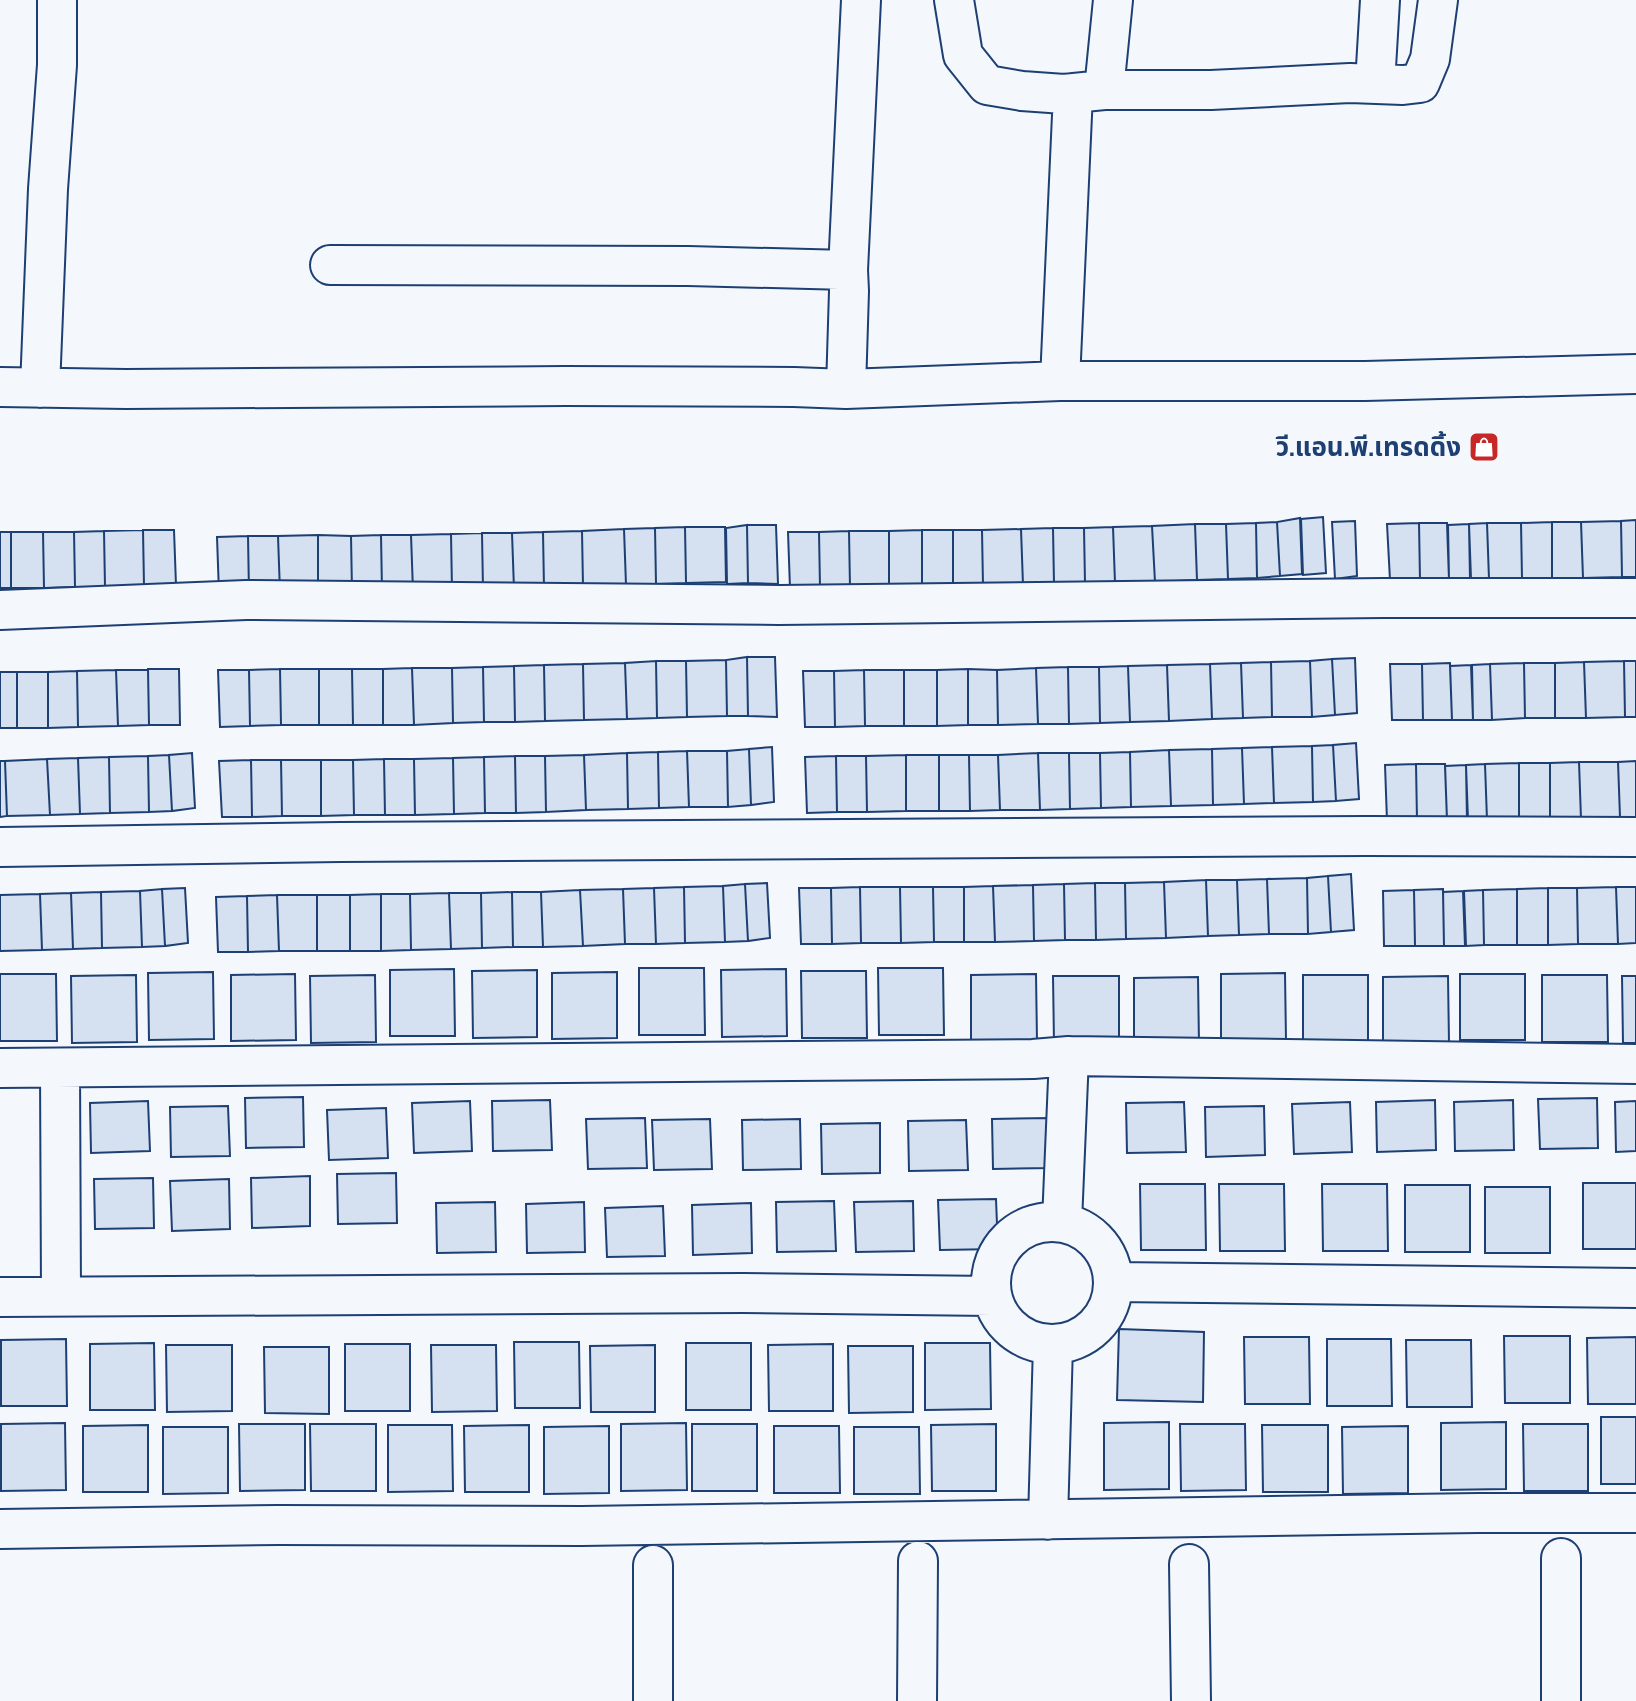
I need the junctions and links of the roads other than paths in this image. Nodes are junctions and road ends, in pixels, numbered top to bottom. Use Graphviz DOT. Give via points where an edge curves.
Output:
graph roads {
  1 [pos="57,0"];
  2 [pos="861,0"];
  3 [pos="954,0"];
  4 [pos="1114,0"];
  5 [pos="1380,0"];
  6 [pos="1438,0"];
  7 [pos="1375,84"];
  8 [pos="1088,92"];
  9 [pos="330,265"];
  10 [pos="848,270"];
  11 [pos="1636,373"];
  12 [pos="1060,382"];
  13 [pos="0,387"];
  14 [pos="40,388"];
  15 [pos="846,389"];
  16 [pos="1636,597"];
  17 [pos="0,610"];
  18 [pos="1636,837"];
  19 [pos="0,847"];
  20 [pos="1069,1056"];
  21 [pos="1636,1064"];
  22 [pos="0,1068"];
  23 [pos="60,1068"];
  24 [pos="1062,1222"];
  25 [pos="1114,1282"];
  26 [pos="1636,1288"];
  27 [pos="61,1296"];
  28 [pos="992,1296"];
  29 [pos="0,1297"];
  30 [pos="1053,1345"];
  31 [pos="1636,1513"];
  32 [pos="1048,1520"];
  33 [pos="0,1529"];
  34 [pos="1561,1558"];
  35 [pos="918,1561"];
  36 [pos="1189,1564"];
  37 [pos="653,1565"];
  38 [pos="653,1701"];
  39 [pos="917,1701"];
  40 [pos="1191,1701"];
  41 [pos="1561,1701"];
  1 -- 14 [label="street"];
  2 -- 10 [label="street"];
  3 -- 8 [label="street" via="963,55 987,85 1022,91"];
  4 -- 8 [label="street"];
  5 -- 7 [label="street"];
  6 -- 7 [label="street" via="1430,59 1420,83"];
  7 -- 8 [label="street"];
  8 -- 12 [label="street"];
  9 -- 10 [label="street"];
  10 -- 15 [label="street"];
  11 -- 12 [label="street" via="1365,381"];
  12 -- 15 [label="street"];
  13 -- 14 [label="street"];
  14 -- 15 [label="street"];
  16 -- 17 [label="street" via="790,605 246,600"];
  18 -- 19 [label="street"];
  20 -- 21 [label="street"];
  20 -- 23 [label="street"];
  20 -- 24 [label="street"];
  22 -- 23 [label="street"];
  23 -- 27 [label="street"];
  24 -- 25 [label="street" via="1099,1242 1110,1261"];
  24 -- 28 [label="street" via="1038,1223 1016,1233 999,1250 991,1272"];
  25 -- 26 [label="street"];
  25 -- 30 [label="street" via="1110,1306 1097,1326 1077,1340"];
  27 -- 28 [label="street"];
  27 -- 29 [label="street"];
  28 -- 30 [label="street" via="999,1316 1014,1331"];
  30 -- 32 [label="street"];
  31 -- 32 [label="street"];
  32 -- 33 [label="street"];
  34 -- 41 [label="street"];
  35 -- 39 [label="street"];
  36 -- 40 [label="street"];
  37 -- 38 [label="street"];
}
